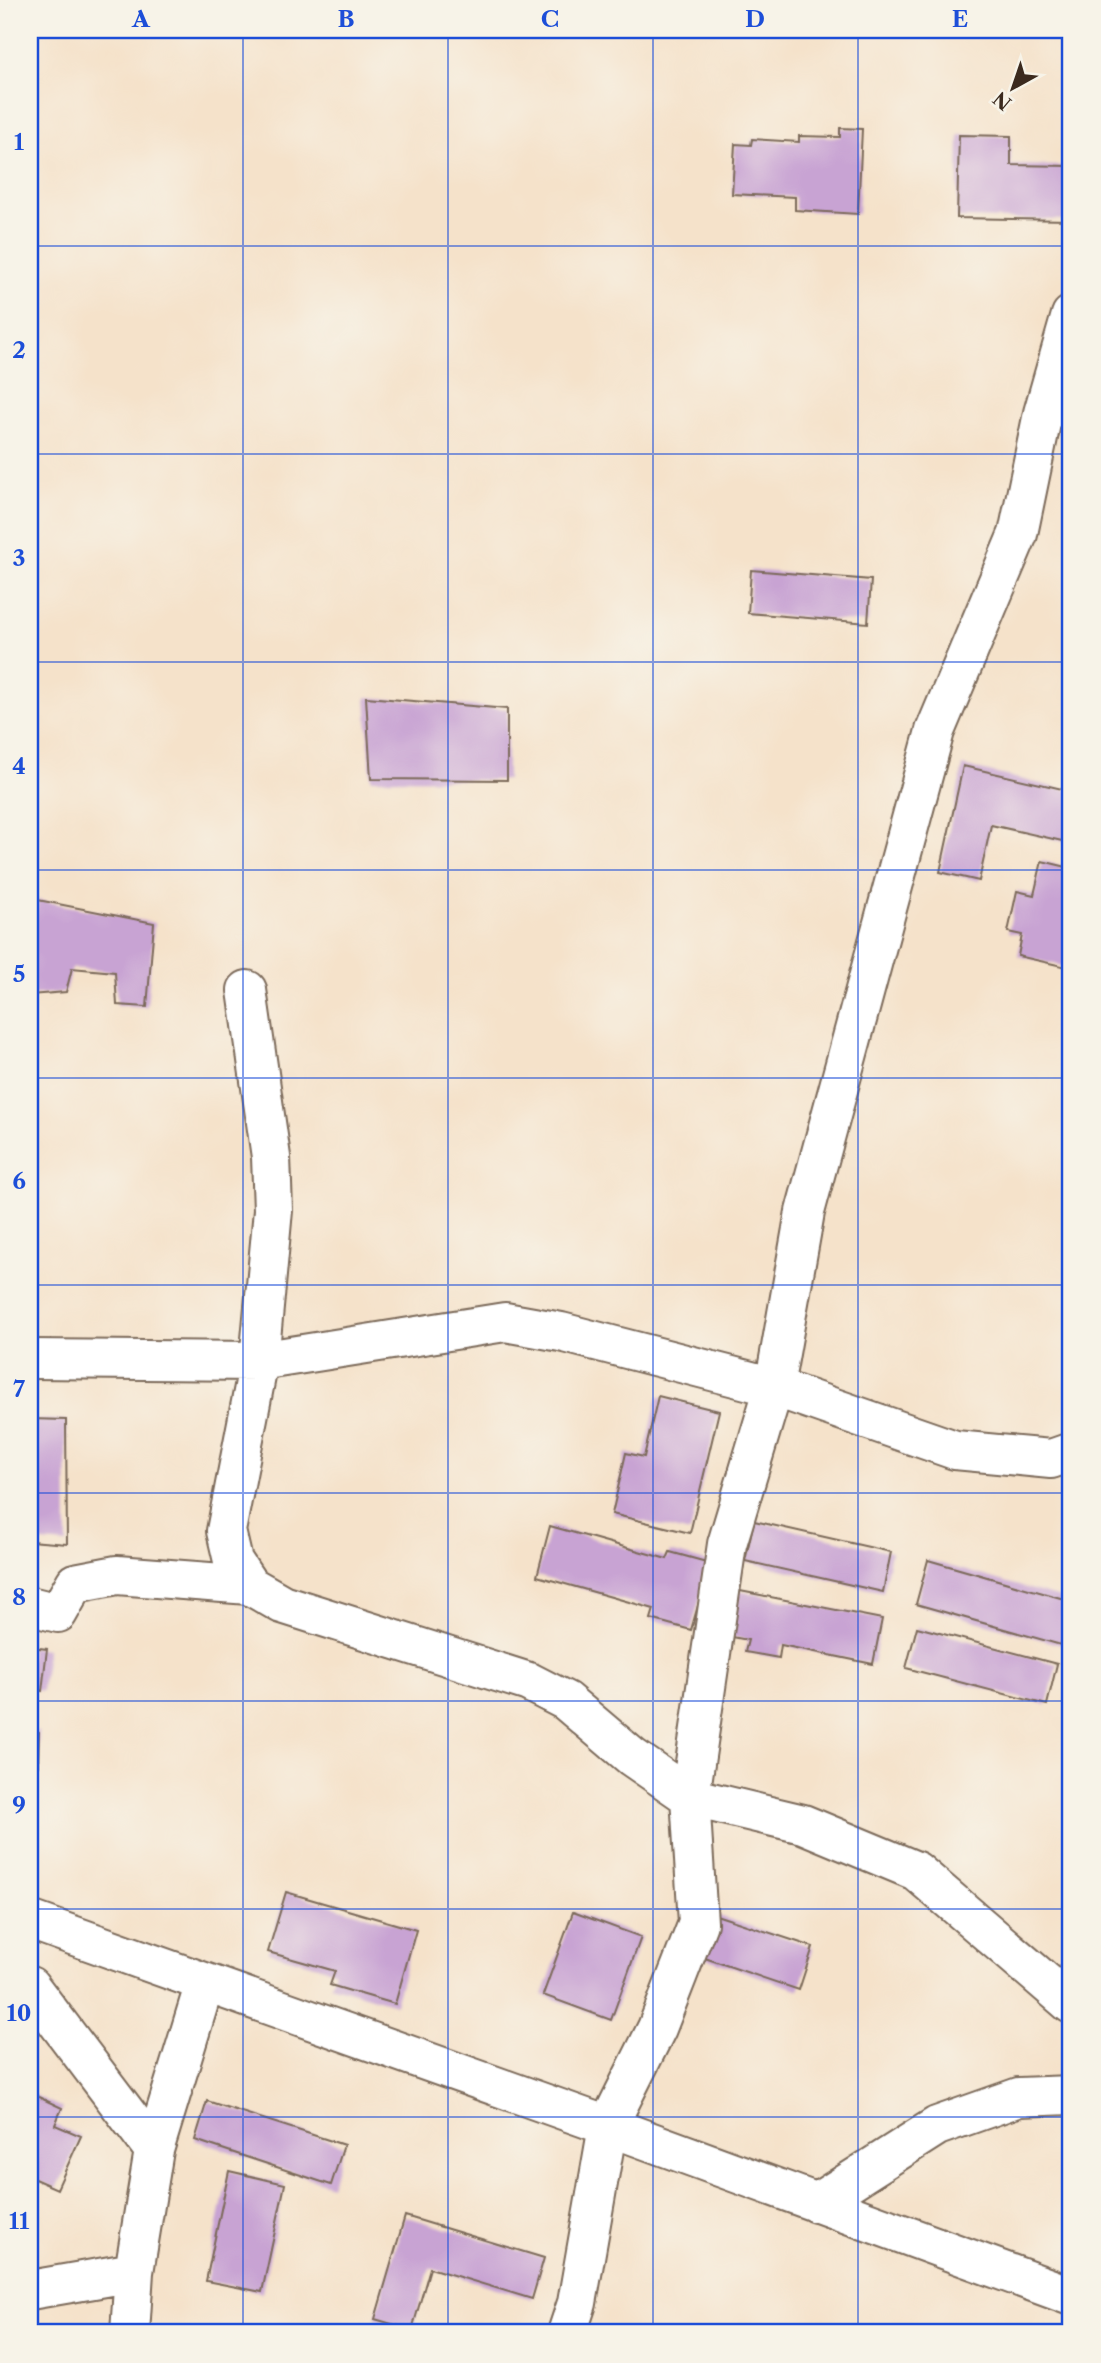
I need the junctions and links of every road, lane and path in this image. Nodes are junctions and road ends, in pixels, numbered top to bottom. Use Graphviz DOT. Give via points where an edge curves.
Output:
graph roads {
  1 [pos="1071,315"];
  2 [pos="247,989"];
  3 [pos="30,1359"];
  4 [pos="259,1361"];
  5 [pos="774,1387"];
  6 [pos="1071,1452"];
  7 [pos="249,1585"];
  8 [pos="30,1606"];
  9 [pos="690,1797"];
  10 [pos="30,1920"];
  11 [pos="205,1983"];
  12 [pos="30,1986"];
  13 [pos="1071,2004"];
  14 [pos="1071,2095"];
  15 [pos="608,2126"];
  16 [pos="154,2150"];
  17 [pos="816,2203"];
  18 [pos="134,2272"];
  19 [pos="30,2290"];
  20 [pos="1071,2297"];
  21 [pos="130,2333"];
  22 [pos="567,2333"];
  1 -- 5 [label="street" via="1043,414 1018,534 935,731 804,1212"];
  2 -- 4 [label="street" via="271,1157 273,1210"];
  3 -- 4 [label="street"];
  4 -- 5 [label="street" via="505,1322"];
  4 -- 7 [label="street" via="226,1531 233,1561"];
  5 -- 6 [label="street" via="955,1450 1051,1459"];
  5 -- 9 [label="street" via="727,1544"];
  7 -- 8 [label="street" via="117,1575 75,1583 58,1613"];
  7 -- 9 [label="street" via="282,1604 529,1682 566,1701 632,1757"];
  9 -- 13 [label="street" via="803,1825 916,1871"];
  9 -- 15 [label="street" via="698,1923 657,2028"];
  10 -- 11 [label="street"];
  11 -- 15 [label="street"];
  11 -- 16 [label="street"];
  12 -- 16 [label="street"];
  14 -- 17 [label="street" via="1019,2097 937,2126"];
  15 -- 17 [label="street"];
  15 -- 22 [label="street" via="577,2303"];
  16 -- 18 [label="street"];
  17 -- 20 [label="street"];
  18 -- 19 [label="street"];
  18 -- 21 [label="street"];
}
